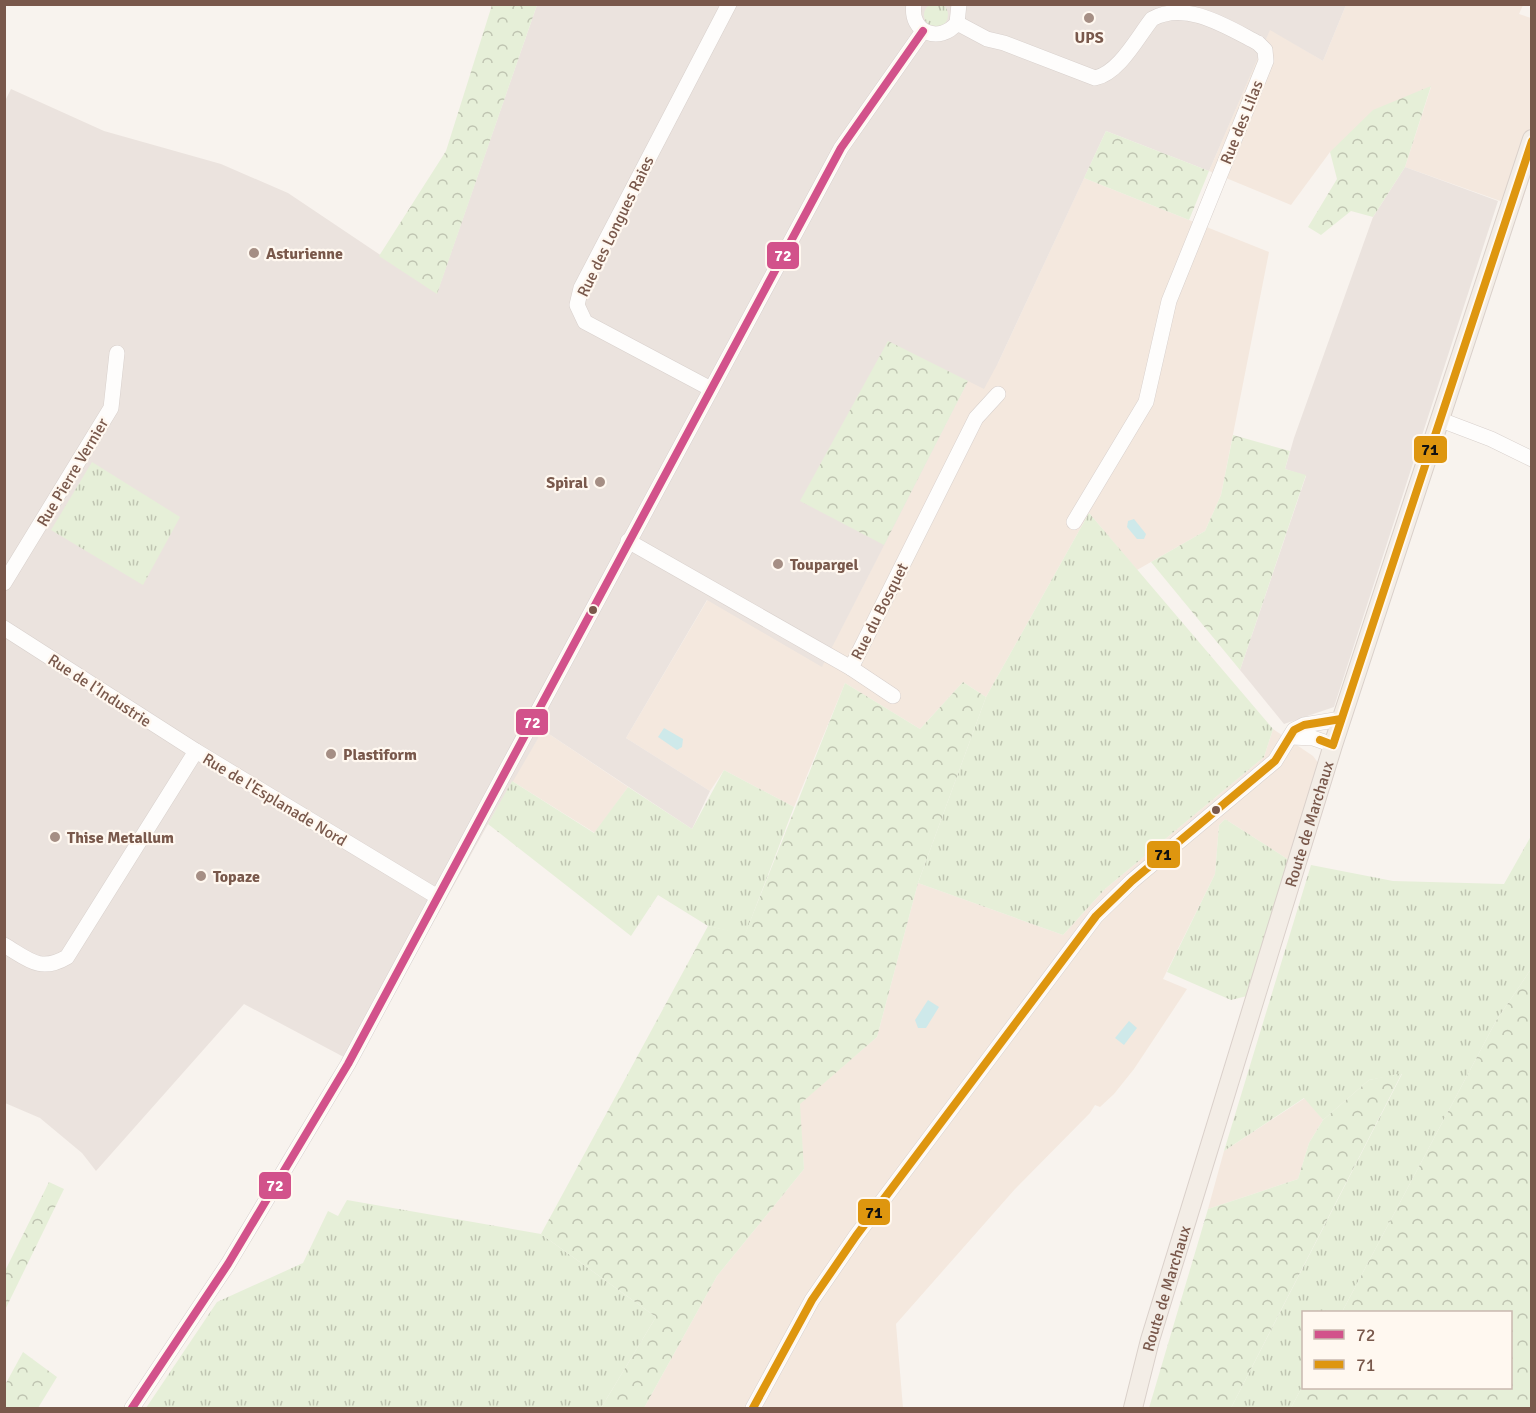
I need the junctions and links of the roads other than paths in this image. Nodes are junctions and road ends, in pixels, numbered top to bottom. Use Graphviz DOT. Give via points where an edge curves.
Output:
graph roads {
  1 [pos="729,4"];
  2 [pos="914,4"];
  3 [pos="959,4"];
  4 [pos="957,23"];
  5 [pos="923,31"];
  6 [pos="1532,139"];
  7 [pos="117,353"];
  8 [pos="711,389"];
  9 [pos="998,394"];
  10 [pos="1441,420"];
  11 [pos="1532,459"];
  12 [pos="1074,522"];
  13 [pos="628,541"];
  14 [pos="4,583"];
  15 [pos="4,628"];
  16 [pos="851,668"];
  17 [pos="893,696"];
  18 [pos="1341,718"];
  19 [pos="1292,737"];
  20 [pos="1332,745"];
  21 [pos="196,751"];
  22 [pos="436,896"];
  23 [pos="4,945"];
  24 [pos="132,1408"];
  25 [pos="753,1408"];
  26 [pos="1133,1408"];
  1 -- 8 [label="street, Rue des Longues Raies" via="581,288 577,305 585,322"];
  2 -- 5 [label="street" via="914,18"];
  3 -- 4 [label="street"];
  4 -- 5 [label="street" via="938,35"];
  4 -- 12 [label="street, Rue des Lilas" via="987,39 1095,78 1116,68 1152,19 1180,8 1258,43 1265,50 1266,61 1163,318 1146,402"];
  5 -- 8 [label="street" via="841,148"];
  6 -- 10 [label="main road, Route de Marchaux"];
  7 -- 14 [label="street, Rue Pierre Vernier" via="111,408"];
  8 -- 13 [label="street"];
  9 -- 16 [label="street, Rue du Bosquet" via="976,418"];
  10 -- 11 [label="street"];
  10 -- 18 [label="main road, Route de Marchaux"];
  13 -- 16 [label="street, Rue du Bosquet"];
  13 -- 22 [label="street"];
  15 -- 21 [label="street, Rue de l’Industrie"];
  16 -- 17 [label="street"];
  18 -- 19 [label="street" via="1304,725 1294,730"];
  18 -- 20 [label="main road, Route de Marchaux"];
  19 -- 20 [label="street" via="1313,738"];
  19 -- 25 [label="street" via="1275,761 1096,916 843,1254 812,1300"];
  20 -- 26 [label="main road, Route de Marchaux" via="1150,1340"];
  21 -- 22 [label="street, Rue de l'Esplanade Nord"];
  21 -- 23 [label="street, Rue de l'Esplanade Nord" via="67,957 44,966"];
  22 -- 24 [label="street" via="348,1064 228,1264"];
}
